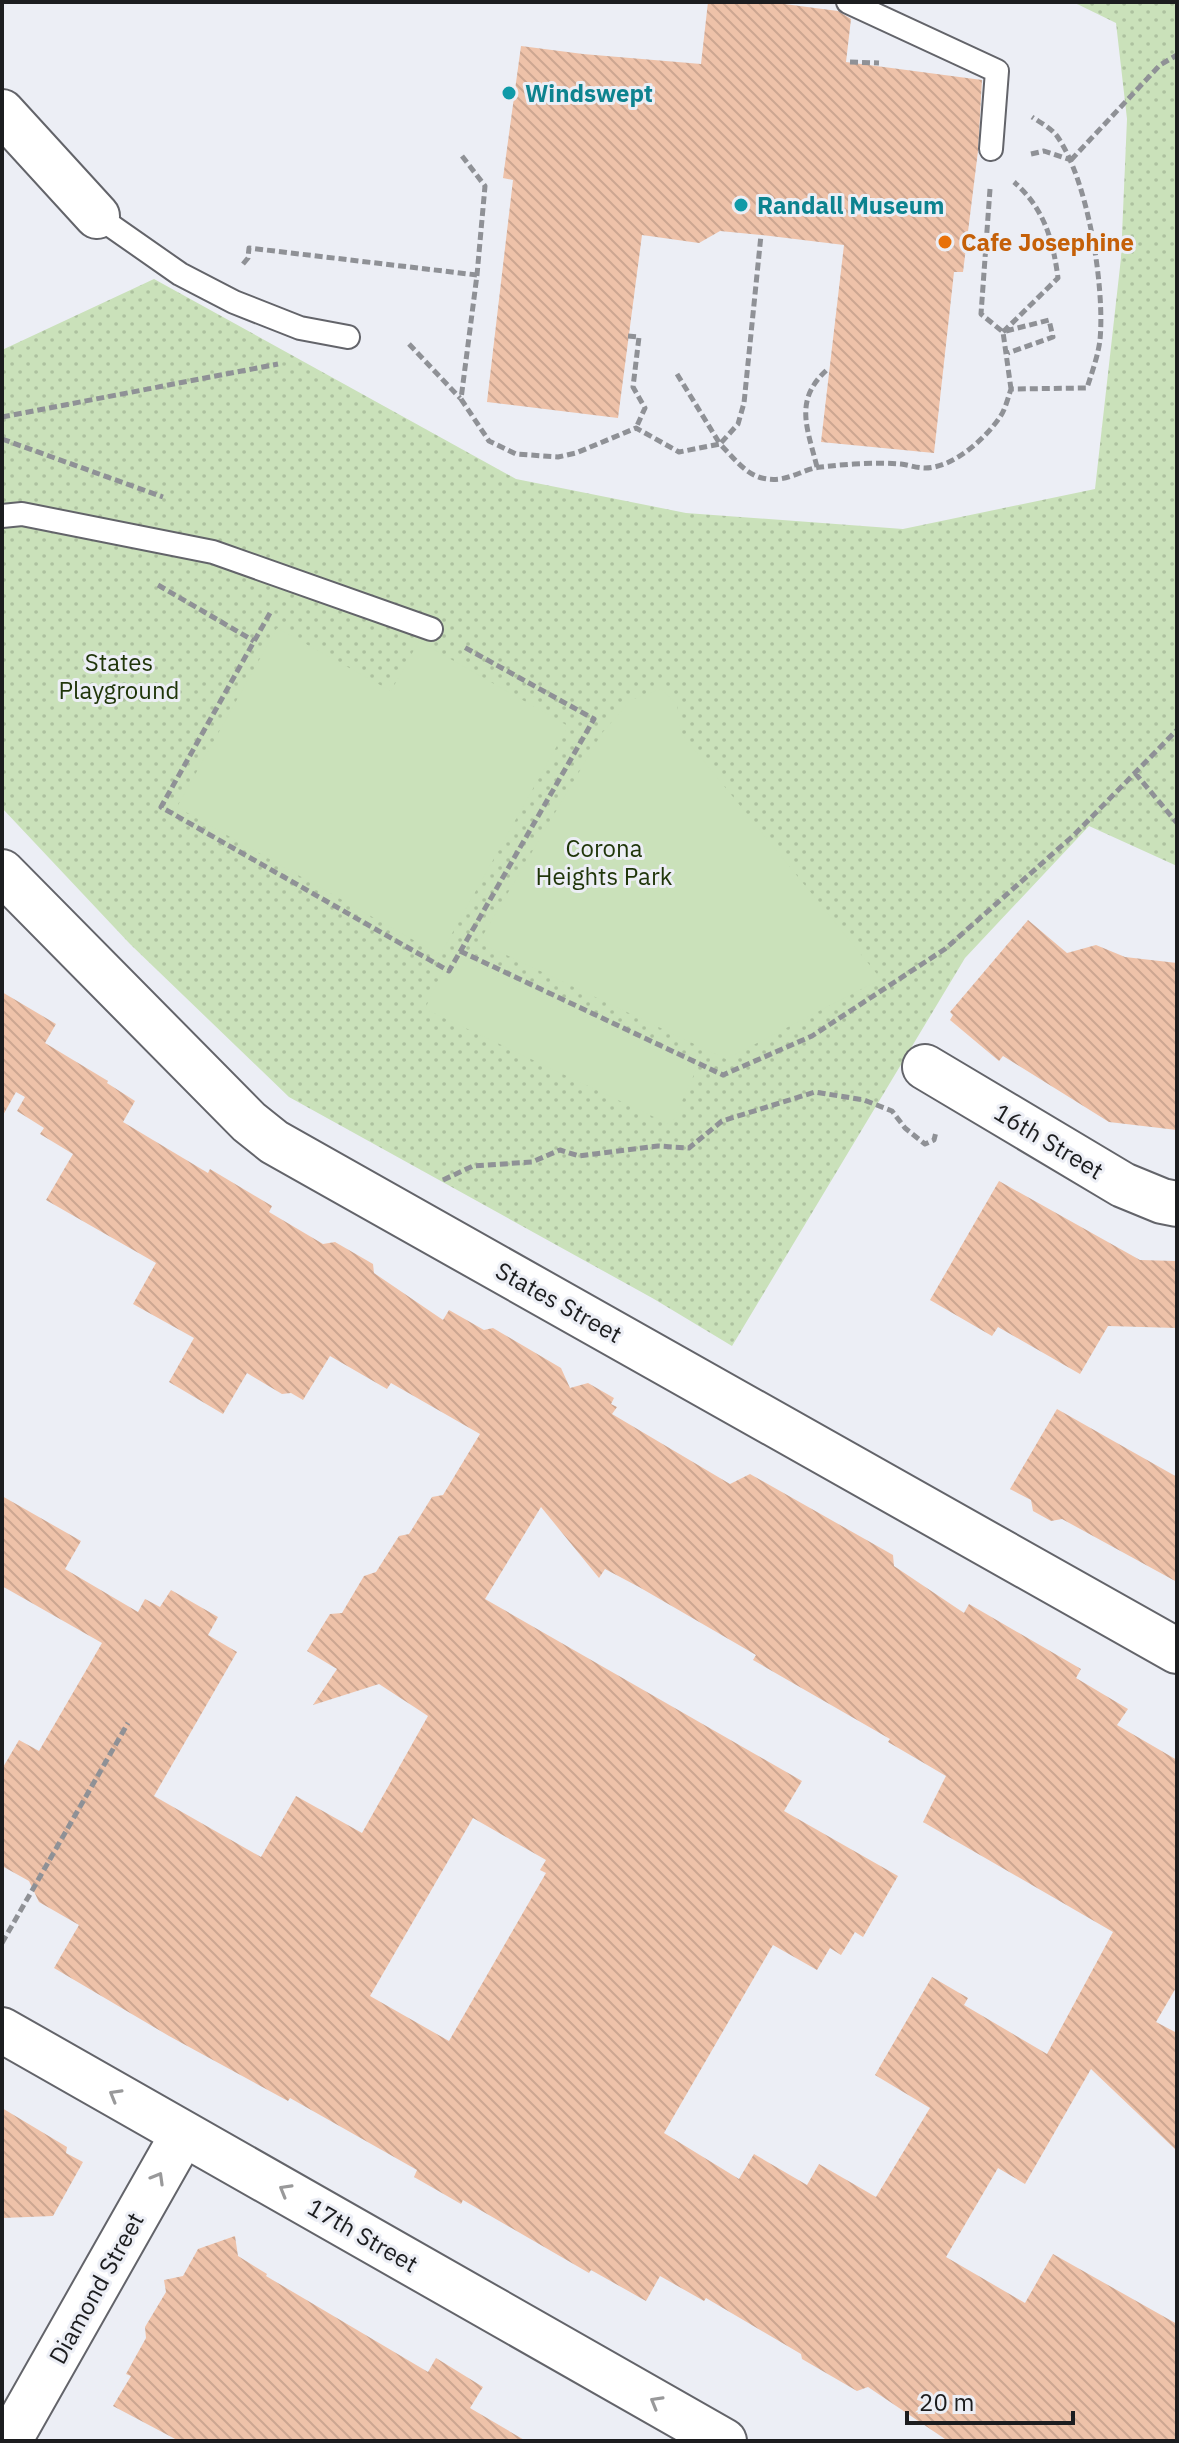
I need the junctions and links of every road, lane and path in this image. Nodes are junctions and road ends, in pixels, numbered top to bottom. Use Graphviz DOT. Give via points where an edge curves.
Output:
graph roads {
  1 [pos="848,2"];
  2 [pos="1177,55"];
  3 [pos="850,62"];
  4 [pos="880,63"];
  5 [pos="2,112"];
  6 [pos="991,149"];
  7 [pos="1044,151"];
  8 [pos="462,156"];
  9 [pos="1071,160"];
  10 [pos="1003,173"];
  11 [pos="990,178"];
  12 [pos="97,216"];
  13 [pos="761,235"];
  14 [pos="967,246"];
  15 [pos="985,250"];
  16 [pos="240,268"];
  17 [pos="477,275"];
  18 [pos="1003,332"];
  19 [pos="338,336"];
  20 [pos="628,336"];
  21 [pos="409,344"];
  22 [pos="1008,353"];
  23 [pos="829,368"];
  24 [pos="677,374"];
  25 [pos="1011,389"];
  26 [pos="461,399"];
  27 [pos="2,417"];
  28 [pos="636,428"];
  29 [pos="2,439"];
  30 [pos="720,444"];
  31 [pos="817,467"];
  32 [pos="2,516"];
  33 [pos="148,538"];
  34 [pos="213,552"];
  35 [pos="289,578"];
  36 [pos="431,629"];
  37 [pos="254,641"];
  38 [pos="1177,730"];
  39 [pos="1135,773"];
  40 [pos="1177,823"];
  41 [pos="2,872"];
  42 [pos="460,951"];
  43 [pos="929,1070"];
  44 [pos="442,1180"];
  45 [pos="1177,1204"];
  46 [pos="1177,1651"];
  47 [pos="128,1723"];
  48 [pos="2,1943"];
  49 [pos="2,2030"];
  50 [pos="183,2134"];
  51 [pos="9,2441"];
  52 [pos="724,2441"];
  1 -- 6 [label="lane" via="997,71"];
  2 -- 9 [label="path" via="1160,65"];
  3 -- 4 [label="path"];
  5 -- 12 [label="street"];
  7 -- 9 [label="path"];
  8 -- 17 [label="path" via="485,186"];
  9 -- 25 [label="path" via="1090,229 1101,301 1099,342 1087,388"];
  10 -- 18 [label="path" via="1042,216 1058,278"];
  11 -- 15 [label="path"];
  12 -- 19 [label="lane" via="220,295 300,328"];
  13 -- 30 [label="path" via="744,403 738,424"];
  14 -- 15 [label="path"];
  15 -- 18 [label="path" via="981,314"];
  16 -- 17 [label="path" via="249,248"];
  17 -- 26 [label="path"];
  18 -- 22 [label="path"];
  18 -- 22 [label="path" via="1049,320 1053,337"];
  19 -- 27 [label="path" via="317,357"];
  20 -- 28 [label="path" via="639,337 633,387 645,408"];
  21 -- 26 [label="path"];
  22 -- 25 [label="path"];
  23 -- 31 [label="path" via="817,379 804,414"];
  24 -- 30 [label="path"];
  25 -- 31 [label="path" via="1001,416 964,453 942,464"];
  26 -- 28 [label="path" via="489,441 516,454 558,457"];
  28 -- 30 [label="path" via="679,452"];
  29 -- 34 [label="path" via="199,511"];
  30 -- 31 [label="path" via="749,473 762,478 797,476"];
  32 -- 33 [label="lane" via="22,514"];
  33 -- 34 [label="lane"];
  33 -- 37 [label="path" via="143,562 155,583"];
  34 -- 35 [label="lane"];
  35 -- 36 [label="lane"];
  35 -- 37 [label="path"];
  36 -- 42 [label="path" via="594,719"];
  37 -- 42 [label="path" via="161,807 449,971"];
  38 -- 39 [label="path"];
  39 -- 40 [label="path"];
  39 -- 42 [label="path" via="1074,835 945,949 812,1036 723,1075"];
  41 -- 46 [label="street, States Street" via="274,1142"];
  43 -- 44 [label="path" via="940,1118 934,1140 925,1144 892,1111 815,1092 722,1121 689,1148 658,1146 579,1156 560,1150 532,1162 473,1166"];
  43 -- 45 [label="street, 16th Street" via="1123,1185"];
  47 -- 48 [label="path"];
  50 -- 49 [label="street, 17th Street, one-way"];
  51 -- 50 [label="street, Diamond Street, one-way"];
  52 -- 50 [label="street, 17th Street, one-way"];
}
